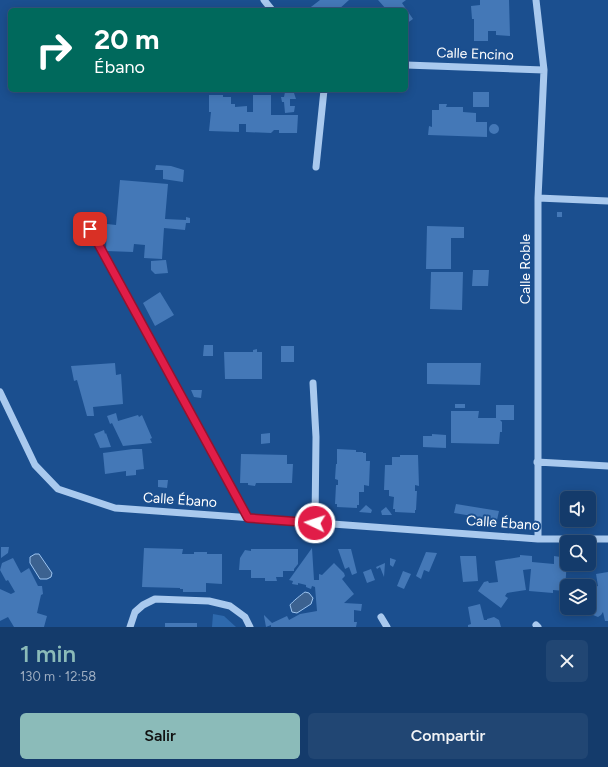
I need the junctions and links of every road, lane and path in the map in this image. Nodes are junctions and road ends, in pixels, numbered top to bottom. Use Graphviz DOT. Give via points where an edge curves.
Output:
graph roads {
  1 [pos="264,0"];
  2 [pos="536,0"];
  3 [pos="270,8"];
  4 [pos="408,65"];
  5 [pos="544,70"];
  6 [pos="324,92"];
  7 [pos="316,167"];
  8 [pos="538,198"];
  9 [pos="608,201"];
  10 [pos="90,229"];
  11 [pos="313,382"];
  12 [pos="0,392"];
  13 [pos="537,462"];
  14 [pos="608,466"];
  15 [pos="248,518"];
  16 [pos="315,523"];
  17 [pos="538,539"];
  18 [pos="608,540"];
  19 [pos="381,617"];
  20 [pos="130,627"];
  21 [pos="250,627"];
  22 [pos="387,627"];
  1 -- 3 [label="street"];
  2 -- 5 [label="street, Calle Roble"];
  4 -- 5 [label="street, Calle Encino"];
  5 -- 8 [label="street, Calle Roble"];
  6 -- 7 [label="street"];
  8 -- 9 [label="street"];
  8 -- 13 [label="street, Calle Roble"];
  10 -- 15 [label="street"];
  11 -- 16 [label="street" via="316,437"];
  12 -- 15 [label="street, Calle Ébano" via="35,465 58,489 114,508"];
  13 -- 14 [label="street"];
  13 -- 17 [label="street, Calle Roble"];
  15 -- 16 [label="street, Calle Ébano"];
  16 -- 17 [label="street, Calle Ébano"];
  17 -- 18 [label="street, Calle Ébano"];
  19 -- 22 [label="street"];
  20 -- 21 [label="street" via="135,612 155,599 208,601 230,606 245,617"];
}
